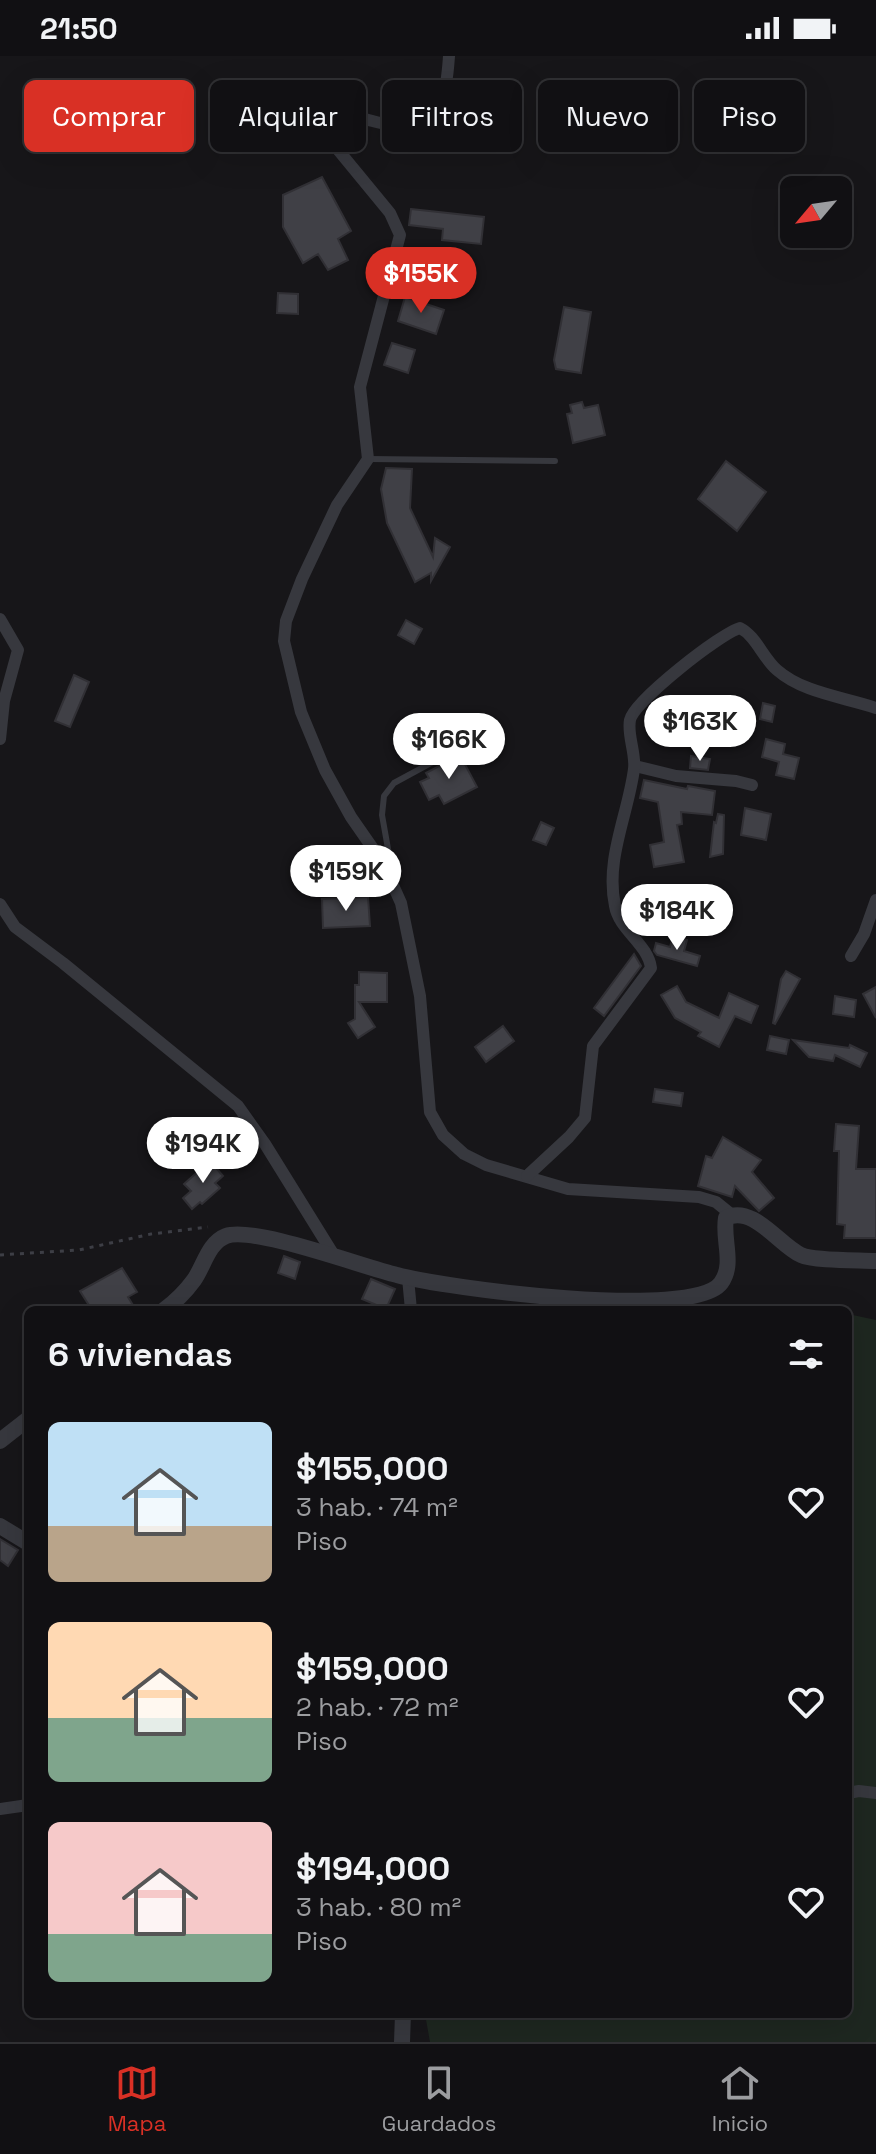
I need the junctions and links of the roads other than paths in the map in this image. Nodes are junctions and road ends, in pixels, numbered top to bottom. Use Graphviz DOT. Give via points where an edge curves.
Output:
graph roads {
  1 [pos="449,56"];
  2 [pos="368,459"];
  3 [pos="555,461"];
  4 [pos="0,619"];
  5 [pos="876,708"];
  6 [pos="0,739"];
  7 [pos="453,751"];
  8 [pos="635,766"];
  9 [pos="752,785"];
  10 [pos="393,884"];
  11 [pos="876,900"];
  12 [pos="0,904"];
  13 [pos="851,956"];
  14 [pos="527,1176"];
  15 [pos="732,1215"];
  16 [pos="335,1257"];
  17 [pos="876,1261"];
  18 [pos="408,1278"];
  19 [pos="168,1306"];
  20 [pos="411,1306"];
  21 [pos="24,1422"];
  22 [pos="0,1441"];
  23 [pos="0,1526"];
  24 [pos="24,1541"];
  25 [pos="852,1792"];
  26 [pos="876,1793"];
  27 [pos="24,1806"];
  28 [pos="0,1809"];
  29 [pos="403,2018"];
  30 [pos="402,2042"];
  1 -- 2 [label="street" via="439,110 424,122 407,127 345,115 332,127 339,151 390,213 400,235 360,387"];
  2 -- 3 [label="lane"];
  2 -- 10 [label="street" via="337,505 302,579 284,641 301,712 325,770"];
  4 -- 6 [label="street" via="18,650"];
  5 -- 8 [label="street" via="814,691 787,677 744,629 736,629 640,704 629,721"];
  7 -- 10 [label="lane" via="394,783 384,796"];
  8 -- 9 [label="street"];
  8 -- 14 [label="street" via="612,888 616,912 651,968 593,1046 585,1118"];
  10 -- 14 [label="street" via="420,996 430,1112 443,1135 464,1154"];
  11 -- 13 [label="street"];
  12 -- 16 [label="street" via="15,927 238,1106"];
  14 -- 15 [label="street" via="568,1189 699,1197"];
  15 -- 17 [label="street" via="765,1227 802,1256"];
  15 -- 18 [label="street" via="724,1227 724,1278 708,1294 613,1302"];
  16 -- 18 [label="street"];
  16 -- 19 [label="street" via="289,1243 225,1236"];
  18 -- 20 [label="street"];
  21 -- 22 [label="street"];
  23 -- 24 [label="street"];
  25 -- 26 [label="street"];
  27 -- 28 [label="street"];
  29 -- 30 [label="street"];
}
